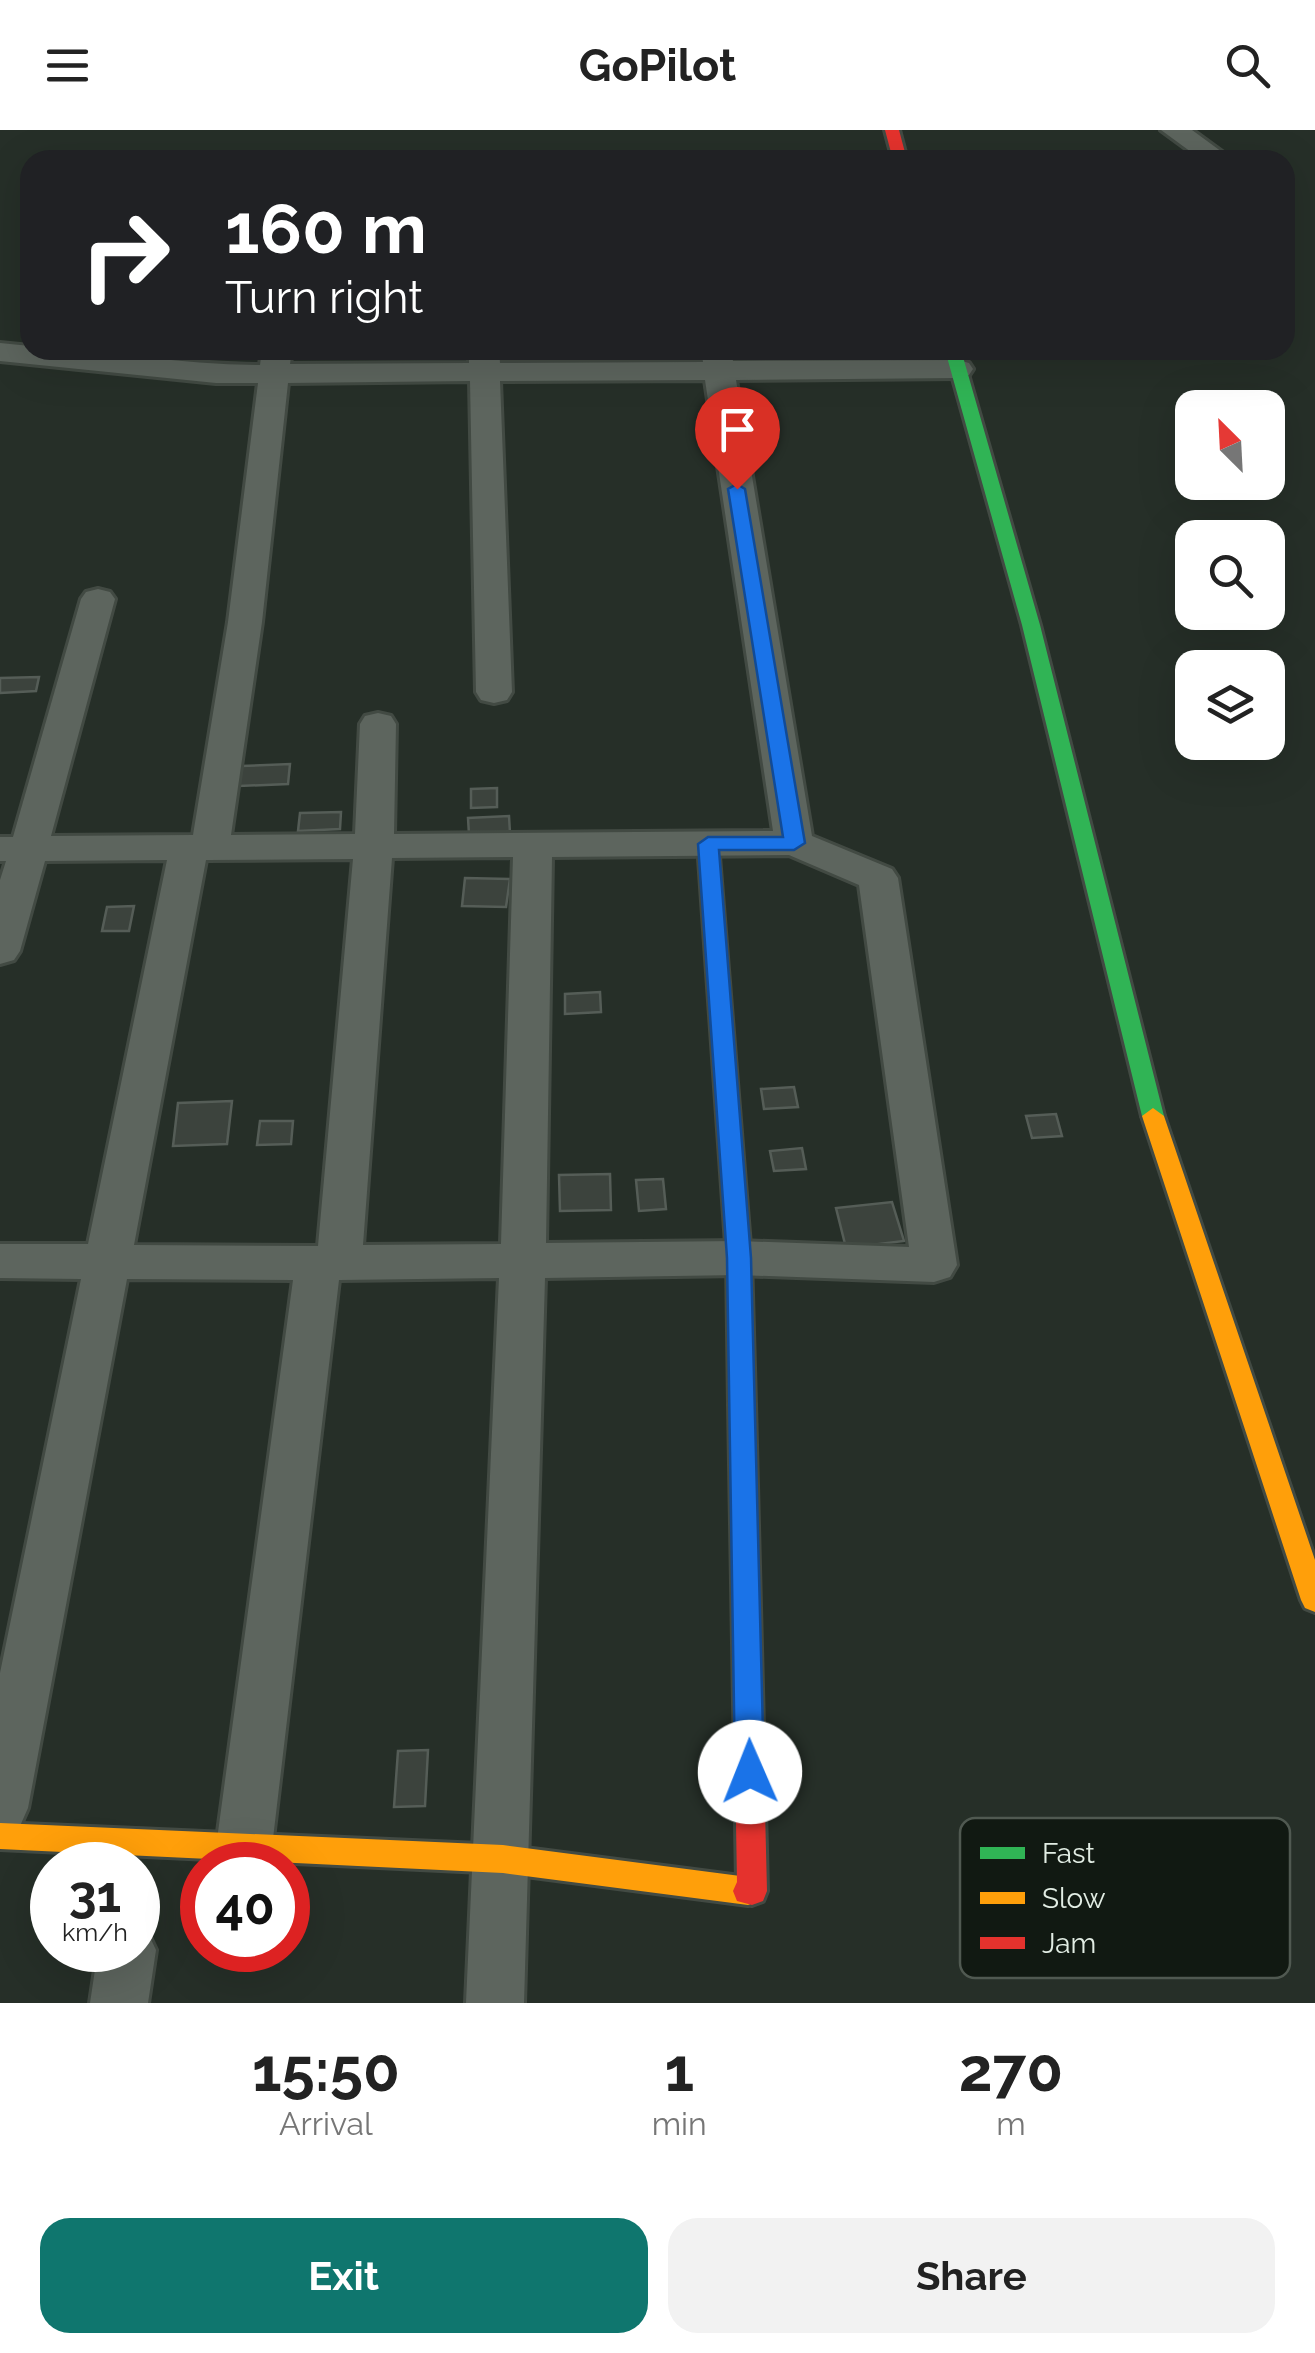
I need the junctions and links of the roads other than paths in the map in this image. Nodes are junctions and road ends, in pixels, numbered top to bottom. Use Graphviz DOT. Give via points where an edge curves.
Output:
graph roads {
  1 [pos="1174,130"];
  2 [pos="1205,150"];
  3 [pos="79,360"];
  4 [pos="717,360"];
  5 [pos="955,360"];
  6 [pos="484,361"];
  7 [pos="276,362"];
  8 [pos="98,599"];
  9 [pos="494,692"];
  10 [pos="378,724"];
  11 [pos="794,843"];
  12 [pos="708,844"];
  13 [pos="534,845"];
  14 [pos="374,846"];
  15 [pos="200,847"];
  16 [pos="14,849"];
  17 [pos="0,951"];
  18 [pos="739,1258"];
  19 [pos="0,1260"];
  20 [pos="523,1260"];
  21 [pos="108,1262"];
  22 [pos="329,1263"];
  23 [pos="1315,1600"];
  24 [pos="0,1808"];
  25 [pos="0,1836"];
  26 [pos="35,1842"];
  27 [pos="245,1842"];
  28 [pos="310,1850"];
  29 [pos="503,1859"];
  30 [pos="124,1972"];
  31 [pos="119,2003"];
  32 [pos="495,2003"];
  1 -- 2 [label="street"];
  3 -- 7 [label="street" via="216,374"];
  4 -- 5 [label="street"];
  4 -- 6 [label="street"];
  4 -- 11 [label="street"];
  5 -- 23 [label="main road" via="1031,625 1154,1115"];
  6 -- 7 [label="street"];
  6 -- 9 [label="street"];
  7 -- 15 [label="street" via="244,622"];
  8 -- 16 [label="street"];
  10 -- 14 [label="street"];
  11 -- 12 [label="street"];
  11 -- 18 [label="street" via="878,878 934,1265"];
  12 -- 13 [label="street"];
  12 -- 18 [label="main road"];
  13 -- 14 [label="street"];
  13 -- 20 [label="street"];
  14 -- 15 [label="street"];
  14 -- 22 [label="street"];
  15 -- 16 [label="street"];
  15 -- 21 [label="street"];
  16 -- 17 [label="street"];
  18 -- 20 [label="street"];
  18 -- 29 [label="main road" via="752,1891"];
  19 -- 21 [label="street"];
  20 -- 22 [label="street"];
  20 -- 29 [label="street"];
  21 -- 22 [label="street"];
  21 -- 24 [label="street"];
  22 -- 27 [label="street"];
  25 -- 26 [label="main road"];
  28 -- 29 [label="main road"];
  29 -- 32 [label="street"];
  30 -- 31 [label="street"];
}
